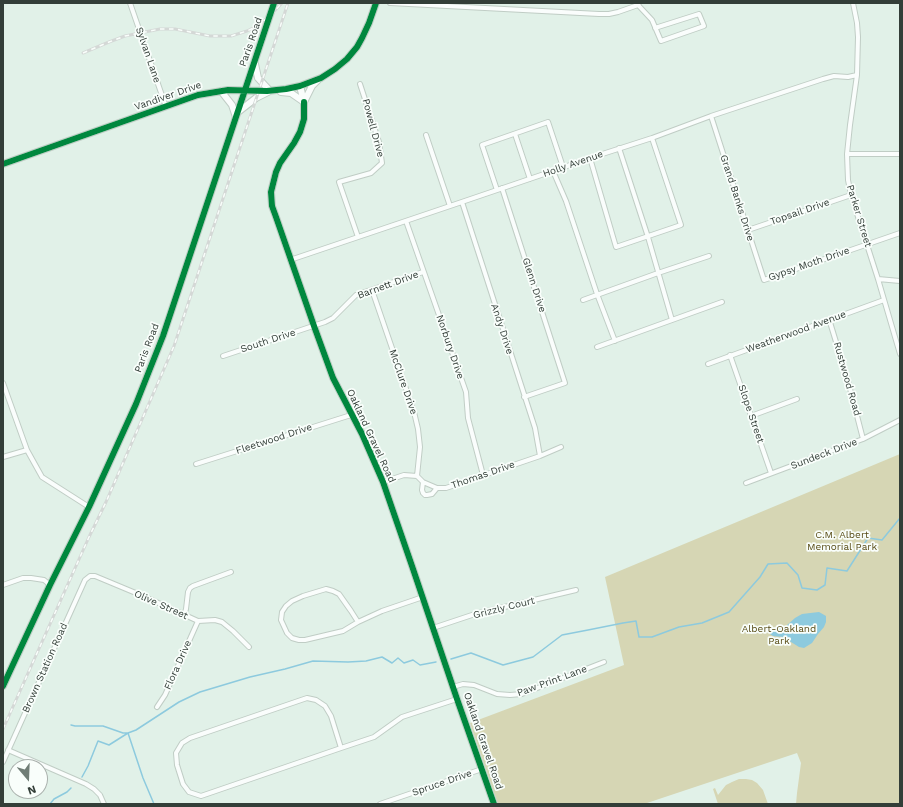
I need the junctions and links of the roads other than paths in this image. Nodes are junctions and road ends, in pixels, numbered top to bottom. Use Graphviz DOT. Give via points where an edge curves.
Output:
graph roads {
  1 [pos="130,3"];
  2 [pos="274,3"];
  3 [pos="376,3"];
  4 [pos="390,3"];
  5 [pos="853,3"];
  6 [pos="639,4"];
  7 [pos="656,28"];
  8 [pos="254,62"];
  9 [pos="857,75"];
  10 [pos="321,78"];
  11 [pos="360,84"];
  12 [pos="300,86"];
  13 [pos="245,90"];
  14 [pos="221,91"];
  15 [pos="272,91"];
  16 [pos="304,102"];
  17 [pos="166,107"];
  18 [pos="237,115"];
  19 [pos="711,116"];
  20 [pos="515,134"];
  21 [pos="426,135"];
  22 [pos="652,138"];
  23 [pos="619,148"];
  24 [pos="847,154"];
  25 [pos="900,154"];
  26 [pos="590,158"];
  27 [pos="3,164"];
  28 [pos="563,167"];
  29 [pos="553,171"];
  30 [pos="530,179"];
  31 [pos="502,188"];
  32 [pos="497,190"];
  33 [pos="851,195"];
  34 [pos="462,202"];
  35 [pos="450,206"];
  36 [pos="406,221"];
  37 [pos="748,230"];
  38 [pos="900,233"];
  39 [pos="358,237"];
  40 [pos="648,237"];
  41 [pos="867,244"];
  42 [pos="709,256"];
  43 [pos="290,260"];
  44 [pos="423,272"];
  45 [pos="658,272"];
  46 [pos="878,279"];
  47 [pos="764,280"];
  48 [pos="900,281"];
  49 [pos="372,290"];
  50 [pos="597,294"];
  51 [pos="583,300"];
  52 [pos="884,300"];
  53 [pos="722,302"];
  54 [pos="829,319"];
  55 [pos="672,320"];
  56 [pos="314,326"];
  57 [pos="615,340"];
  58 [pos="597,347"];
  59 [pos="900,354"];
  60 [pos="730,355"];
  61 [pos="223,356"];
  62 [pos="708,364"];
  63 [pos="3,383"];
  64 [pos="524,397"];
  65 [pos="798,399"];
  66 [pos="351,415"];
  67 [pos="751,416"];
  68 [pos="900,420"];
  69 [pos="864,439"];
  70 [pos="561,447"];
  71 [pos="26,450"];
  72 [pos="540,456"];
  73 [pos="3,457"];
  74 [pos="196,464"];
  75 [pos="771,474"];
  76 [pos="483,475"];
  77 [pos="417,476"];
  78 [pos="383,482"];
  79 [pos="423,482"];
  80 [pos="746,483"];
  81 [pos="437,488"];
  82 [pos="88,508"];
  83 [pos="231,572"];
  84 [pos="90,576"];
  85 [pos="3,585"];
  86 [pos="50,585"];
  87 [pos="576,590"];
  88 [pos="423,598"];
  89 [pos="184,616"];
  90 [pos="198,621"];
  91 [pos="358,622"];
  92 [pos="433,628"];
  93 [pos="249,647"];
  94 [pos="604,662"];
  95 [pos="3,686"];
  96 [pos="454,688"];
  97 [pos="457,699"];
  98 [pos="157,707"];
  99 [pos="341,748"];
  100 [pos="8,750"];
  101 [pos="3,762"];
  102 [pos="482,769"];
  103 [pos="104,804"];
  104 [pos="380,804"];
  105 [pos="494,804"];
  1 -- 17 [label="street, Sylvan Lane"];
  2 -- 8 [label="main road, Paris Road"];
  3 -- 10 [label="main road, Vandiver Drive" via="357,46 335,69"];
  4 -- 6 [label="street" via="599,14 618,12"];
  5 -- 9 [label="street, Parker Street" via="858,37"];
  6 -- 7 [label="street"];
  7 -- 7 [label="street" via="699,14 704,26 660,41"];
  8 -- 13 [label="main road, Paris Road"];
  8 -- 15 [label="main road" via="258,78"];
  9 -- 19 [label="street, Holly Avenue" via="822,79"];
  9 -- 24 [label="street, Parker Street"];
  10 -- 12 [label="main road, Vandiver Drive"];
  10 -- 16 [label="main road" via="312,86"];
  11 -- 39 [label="street, Powell Drive" via="379,142 382,163 371,173 339,182"];
  12 -- 15 [label="main road, Vandiver Drive"];
  12 -- 16 [label="main road, Oakland Gravel Road"];
  13 -- 14 [label="main road, Vandiver Drive"];
  13 -- 15 [label="main road, Vandiver Drive"];
  13 -- 18 [label="main road, Paris Road"];
  14 -- 17 [label="main road, Vandiver Drive" via="198,95"];
  14 -- 18 [label="main road"];
  15 -- 16 [label="main road" via="291,93"];
  15 -- 18 [label="main road" via="256,98"];
  16 -- 43 [label="main road, Oakland Gravel Road" via="304,119 300,132 280,163 271,192 272,206"];
  17 -- 27 [label="main road, Vandiver Drive"];
  18 -- 82 [label="main road, Paris Road" via="163,336 136,404"];
  19 -- 22 [label="street, Holly Avenue"];
  19 -- 37 [label="street, Grand Banks Drive"];
  20 -- 28 [label="street" via="548,122"];
  20 -- 30 [label="street"];
  20 -- 32 [label="street" via="482,144"];
  21 -- 35 [label="street"];
  22 -- 23 [label="street, Holly Avenue"];
  22 -- 40 [label="street" via="681,224"];
  23 -- 26 [label="street, Holly Avenue"];
  23 -- 40 [label="street"];
  24 -- 25 [label="street"];
  24 -- 33 [label="street, Parker Street"];
  26 -- 28 [label="street, Holly Avenue"];
  26 -- 40 [label="street" via="616,247"];
  28 -- 29 [label="street, Holly Avenue"];
  29 -- 30 [label="street, Holly Avenue"];
  29 -- 50 [label="street" via="566,201"];
  30 -- 31 [label="street, Holly Avenue"];
  31 -- 32 [label="street, Holly Avenue"];
  31 -- 64 [label="street, Glenn Drive" via="565,383"];
  32 -- 34 [label="street, Holly Avenue"];
  33 -- 37 [label="street, Topsail Drive"];
  33 -- 41 [label="street, Parker Street"];
  34 -- 35 [label="street, Holly Avenue"];
  34 -- 64 [label="street, Andy Drive"];
  35 -- 36 [label="street, Holly Avenue"];
  36 -- 39 [label="street, Holly Avenue"];
  36 -- 44 [label="street, Norbury Drive"];
  37 -- 47 [label="street, Grand Banks Drive"];
  38 -- 41 [label="street, Gypsy Moth Drive"];
  39 -- 43 [label="street, Holly Avenue"];
  40 -- 45 [label="street"];
  41 -- 46 [label="street, Parker Street"];
  41 -- 47 [label="street, Gypsy Moth Drive"];
  42 -- 45 [label="street"];
  43 -- 56 [label="main road, Oakland Gravel Road"];
  44 -- 49 [label="street, Barnett Drive"];
  44 -- 76 [label="street, Norbury Drive" via="466,392 468,418"];
  45 -- 50 [label="street"];
  45 -- 55 [label="street"];
  46 -- 48 [label="street"];
  46 -- 52 [label="street, Parker Street"];
  49 -- 56 [label="street, Barnett Drive" via="356,295 333,318"];
  49 -- 77 [label="street, McClure Drive" via="414,412 420,447"];
  50 -- 51 [label="street"];
  50 -- 57 [label="street"];
  52 -- 54 [label="street, Weatherwood Avenue"];
  52 -- 59 [label="street, Parker Street"];
  53 -- 55 [label="street"];
  54 -- 60 [label="street, Weatherwood Avenue"];
  54 -- 69 [label="street, Rustwood Road"];
  55 -- 57 [label="street"];
  56 -- 61 [label="street, South Drive"];
  56 -- 66 [label="main road, Oakland Gravel Road" via="333,378"];
  57 -- 58 [label="street"];
  60 -- 62 [label="street, Weatherwood Avenue"];
  60 -- 67 [label="street, Slope Street"];
  63 -- 71 [label="street"];
  64 -- 72 [label="street, Andy Drive" via="535,428"];
  65 -- 67 [label="street"];
  66 -- 74 [label="street, Fleetwood Drive"];
  66 -- 78 [label="main road, Oakland Gravel Road"];
  67 -- 75 [label="street, Slope Street"];
  68 -- 69 [label="street, Sundeck Drive"];
  69 -- 75 [label="street, Sundeck Drive"];
  70 -- 72 [label="street, Thomas Drive"];
  71 -- 73 [label="street"];
  71 -- 82 [label="street" via="42,477"];
  72 -- 76 [label="street, Thomas Drive"];
  75 -- 80 [label="street, Sundeck Drive"];
  76 -- 81 [label="street, Thomas Drive" via="446,488"];
  77 -- 78 [label="street" via="404,475"];
  77 -- 79 [label="street, Thomas Drive"];
  78 -- 88 [label="main road, Oakland Gravel Road"];
  79 -- 81 [label="street, Thomas Drive"];
  79 -- 81 [label="street" via="422,490 425,495 432,494"];
  82 -- 86 [label="main road, Paris Road"];
  83 -- 89 [label="street" via="190,588"];
  84 -- 89 [label="street, Olive Street" via="143,596"];
  84 -- 100 [label="street, Brown Station Road" via="85,580"];
  85 -- 86 [label="street" via="31,578 44,580"];
  86 -- 95 [label="main road, Paris Road"];
  87 -- 92 [label="street, Grizzly Court" via="475,614"];
  88 -- 91 [label="street" via="382,611"];
  88 -- 92 [label="main road, Oakland Gravel Road"];
  89 -- 90 [label="street, Olive Street"];
  90 -- 93 [label="street, Olive Street" via="222,622"];
  90 -- 98 [label="street, Flora Drive" via="165,695"];
  91 -- 91 [label="street" via="343,631 299,640 287,633 281,620 282,612 292,601 326,590 339,594"];
  92 -- 96 [label="main road, Oakland Gravel Road"];
  94 -- 96 [label="street, Paw Print Lane" via="522,694 497,694 474,685 462,684"];
  96 -- 97 [label="main road, Oakland Gravel Road"];
  97 -- 99 [label="street" via="402,717 374,737"];
  97 -- 102 [label="main road, Oakland Gravel Road"];
  99 -- 99 [label="street" via="201,796 189,792 183,784 176,753 182,743 190,738 307,698 316,700 331,716"];
  100 -- 101 [label="street, Brown Station Road"];
  100 -- 103 [label="street" via="86,784 100,795"];
  102 -- 104 [label="street, Spruce Drive"];
  102 -- 105 [label="main road, Oakland Gravel Road"];
}
